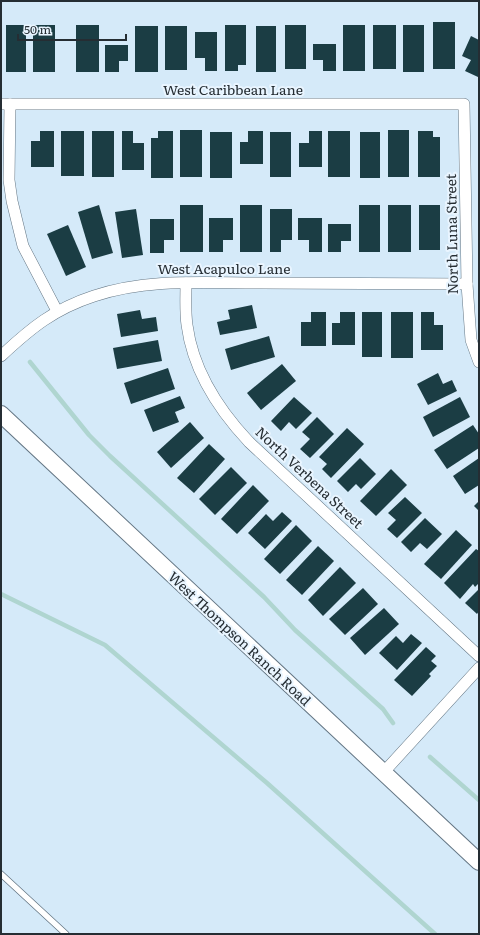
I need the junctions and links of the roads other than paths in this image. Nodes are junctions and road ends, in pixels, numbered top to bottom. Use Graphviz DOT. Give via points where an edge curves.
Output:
graph roads {
  1 [pos="6,104"];
  2 [pos="464,104"];
  3 [pos="186,282"];
  4 [pos="467,284"];
  5 [pos="57,311"];
  6 [pos="1,356"];
  7 [pos="479,362"];
  8 [pos="1,414"];
  9 [pos="479,656"];
  10 [pos="479,668"];
  11 [pos="383,773"];
  12 [pos="479,862"];
  13 [pos="1,874"];
  14 [pos="66,934"];
  1 -- 2 [label="street, West Caribbean Lane"];
  1 -- 5 [label="street" via="9,180 23,246"];
  2 -- 4 [label="street, North Luna Street"];
  3 -- 4 [label="street, West Acapulco Lane"];
  3 -- 5 [label="street, West Acapulco Lane" via="137,285 118,289"];
  3 -- 9 [label="street, North Verbena Street" via="187,326 194,354 211,393 231,423"];
  4 -- 7 [label="street, North Luna Street" via="471,340"];
  5 -- 6 [label="street, West Acapulco Lane" via="38,323"];
  8 -- 11 [label="main road, West Thompson Ranch Road"];
  10 -- 11 [label="street"];
  11 -- 12 [label="main road, West Thompson Ranch Road"];
  13 -- 14 [label="lane"];
}
